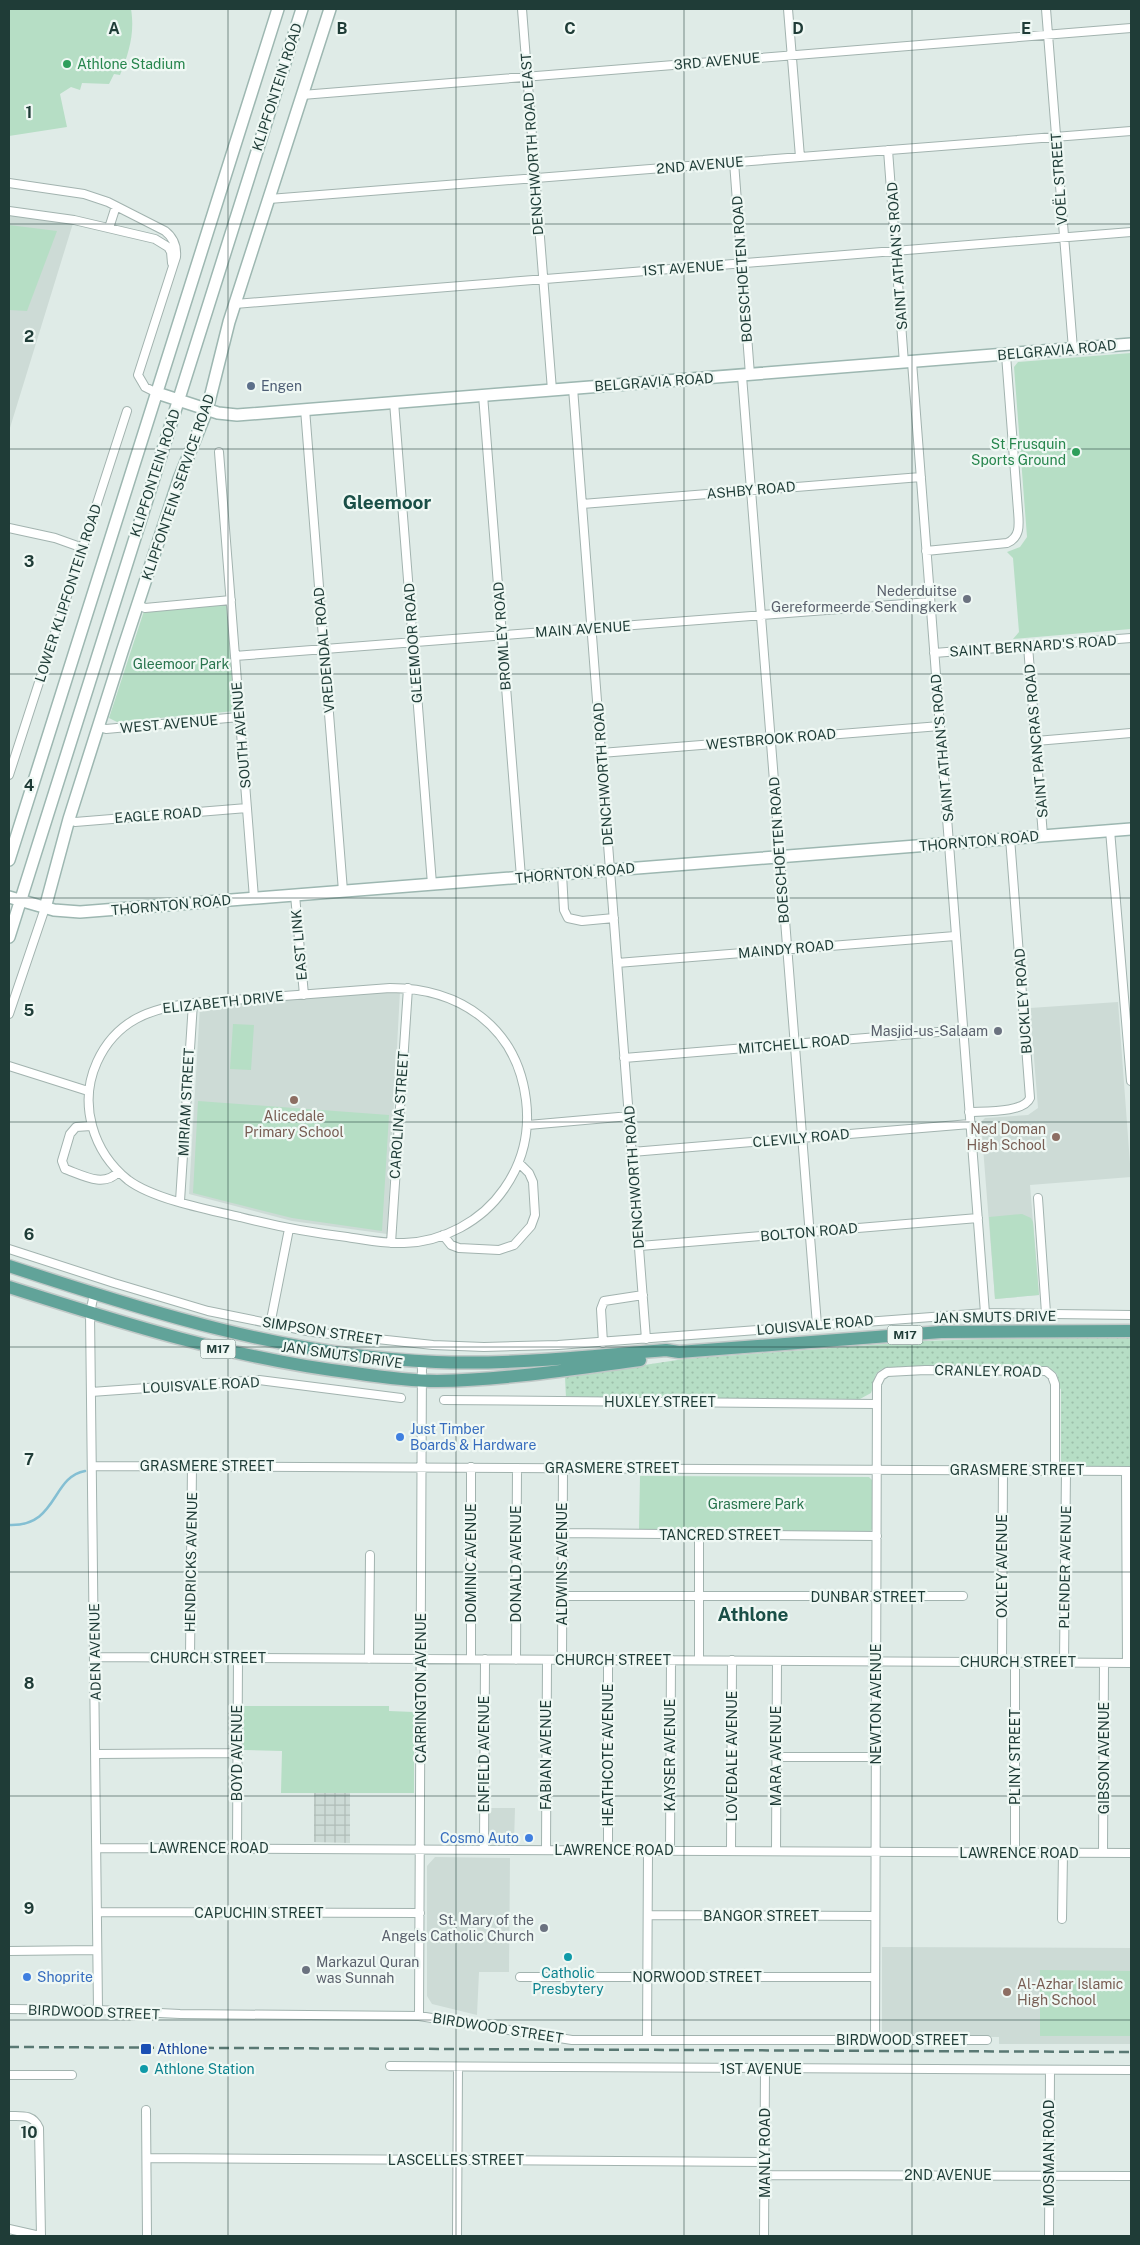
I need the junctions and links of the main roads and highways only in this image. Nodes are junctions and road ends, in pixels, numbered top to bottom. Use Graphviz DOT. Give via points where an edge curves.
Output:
graph roads {
  1 [pos="9,1266"];
  2 [pos="9,1287"];
  3 [pos="1131,1331"];
  4 [pos="679,1352"];
  1 -- 4 [label="main road, JAN SMUTS DRIVE / M17" via="158,1314 256,1338 346,1353 422,1361 524,1361 666,1350"];
  2 -- 4 [label="main road, JAN SMUTS DRIVE / M17" via="162,1335 250,1356 338,1371 421,1380 526,1376 666,1357"];
  3 -- 4 [label="main road, JAN SMUTS DRIVE / M17" via="941,1332"];
}
